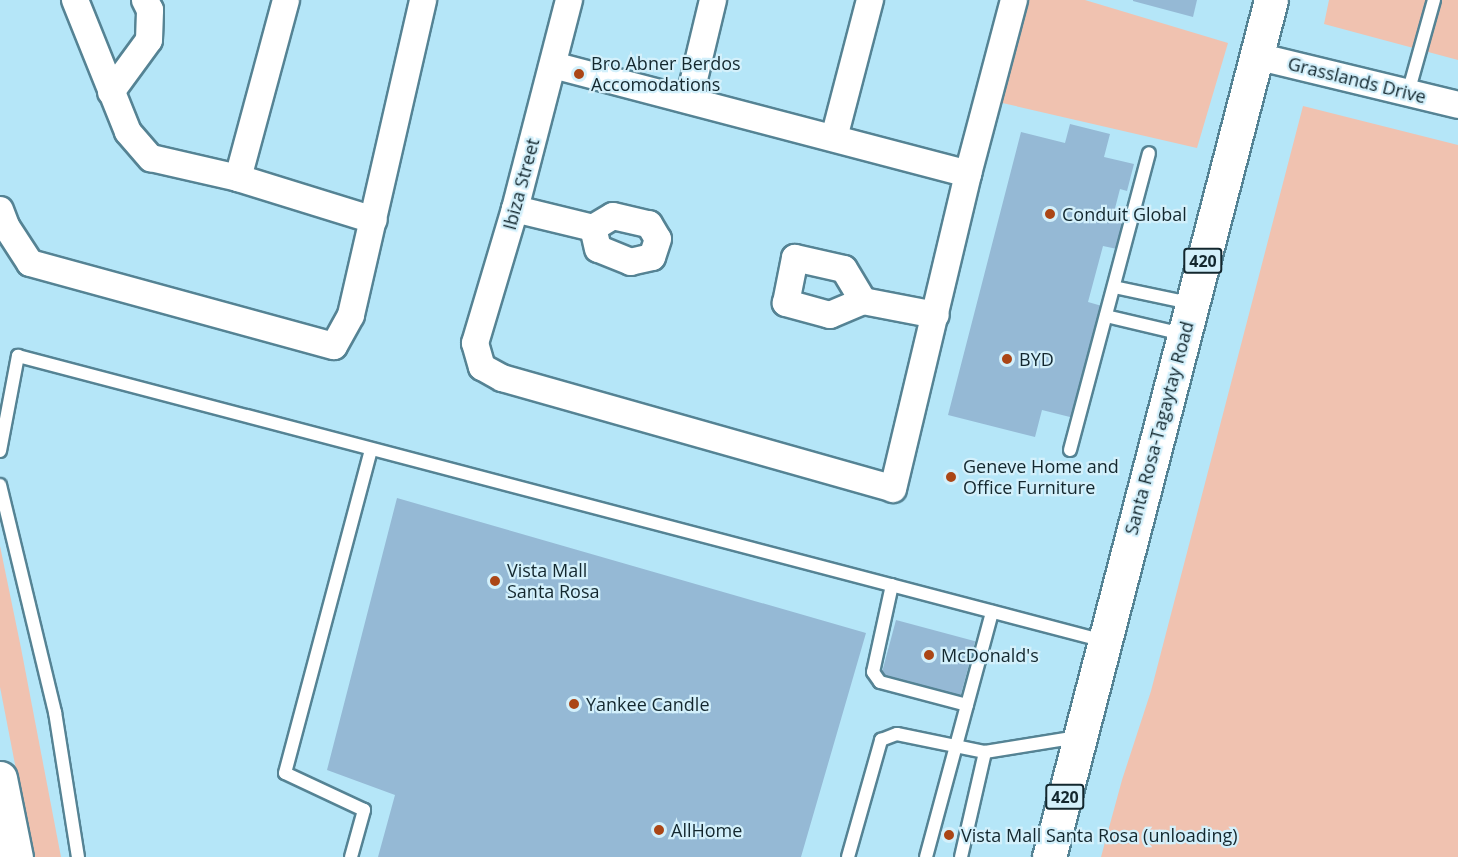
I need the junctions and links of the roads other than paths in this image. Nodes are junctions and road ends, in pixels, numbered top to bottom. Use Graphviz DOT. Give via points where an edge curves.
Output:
graph roads {
  1 [pos="75,0"];
  2 [pos="145,0"];
  3 [pos="286,0"];
  4 [pos="423,0"];
  5 [pos="569,0"];
  6 [pos="713,0"];
  7 [pos="870,0"];
  8 [pos="1014,0"];
  9 [pos="1271,0"];
  10 [pos="1434,0"];
  11 [pos="1256,56"];
  12 [pos="553,66"];
  13 [pos="111,92"];
  14 [pos="1408,93"];
  15 [pos="689,100"];
  16 [pos="1458,105"];
  17 [pos="834,138"];
  18 [pos="1149,153"];
  19 [pos="968,174"];
  20 [pos="238,178"];
  21 [pos="515,209"];
  22 [pos="0,210"];
  23 [pos="374,220"];
  24 [pos="593,228"];
  25 [pos="1114,287"];
  26 [pos="863,301"];
  27 [pos="936,315"];
  28 [pos="1106,316"];
  29 [pos="1187,319"];
  30 [pos="371,449"];
  31 [pos="1070,450"];
  32 [pos="0,452"];
  33 [pos="0,485"];
  34 [pos="892,585"];
  35 [pos="992,612"];
  36 [pos="1104,642"];
  37 [pos="967,705"];
  38 [pos="1080,736"];
  39 [pos="956,746"];
  40 [pos="985,752"];
  41 [pos="0,778"];
  42 [pos="16,857"];
  43 [pos="78,857"];
  44 [pos="351,857"];
  45 [pos="848,857"];
  46 [pos="926,857"];
  47 [pos="961,857"];
  48 [pos="1049,857"];
  1 -- 13 [label="street"];
  2 -- 13 [label="street" via="150,10 149,40"];
  3 -- 20 [label="street"];
  4 -- 23 [label="street"];
  5 -- 12 [label="street, Ibiza Street"];
  6 -- 15 [label="street"];
  7 -- 17 [label="street"];
  8 -- 19 [label="street"];
  9 -- 11 [label="main road, Santa Rosa-Tagaytay Road / 420"];
  10 -- 14 [label="lane"];
  11 -- 14 [label="street, Grasslands Drive"];
  11 -- 29 [label="main road, Santa Rosa-Tagaytay Road / 420"];
  12 -- 15 [label="street"];
  12 -- 21 [label="street, Ibiza Street"];
  13 -- 20 [label="street" via="128,132 151,158"];
  14 -- 16 [label="street, Grasslands Drive"];
  15 -- 17 [label="street"];
  17 -- 19 [label="street"];
  18 -- 25 [label="lane"];
  19 -- 27 [label="street"];
  20 -- 23 [label="street"];
  21 -- 24 [label="street"];
  21 -- 27 [label="street, Ibiza Street" via="475,343 482,367 502,378 893,489"];
  22 -- 23 [label="street" via="30,263 334,346 351,315"];
  25 -- 28 [label="lane"];
  25 -- 29 [label="lane"];
  26 -- 27 [label="street"];
  28 -- 29 [label="lane"];
  28 -- 31 [label="lane"];
  29 -- 36 [label="main road, Santa Rosa-Tagaytay Road / 420"];
  30 -- 32 [label="lane" via="18,356"];
  30 -- 34 [label="lane"];
  30 -- 44 [label="lane" via="285,773 364,810"];
  33 -- 43 [label="lane" via="55,712"];
  34 -- 35 [label="lane"];
  34 -- 37 [label="lane" via="873,672 880,682"];
  35 -- 36 [label="lane"];
  35 -- 37 [label="lane"];
  36 -- 38 [label="main road, Santa Rosa-Tagaytay Road / 420"];
  37 -- 39 [label="lane"];
  38 -- 40 [label="lane"];
  38 -- 48 [label="main road, Santa Rosa-Tagaytay Road / 420"];
  39 -- 40 [label="lane"];
  39 -- 45 [label="lane" via="897,734 881,740"];
  39 -- 46 [label="lane"];
  40 -- 47 [label="lane"];
  41 -- 42 [label="main road"];
}
